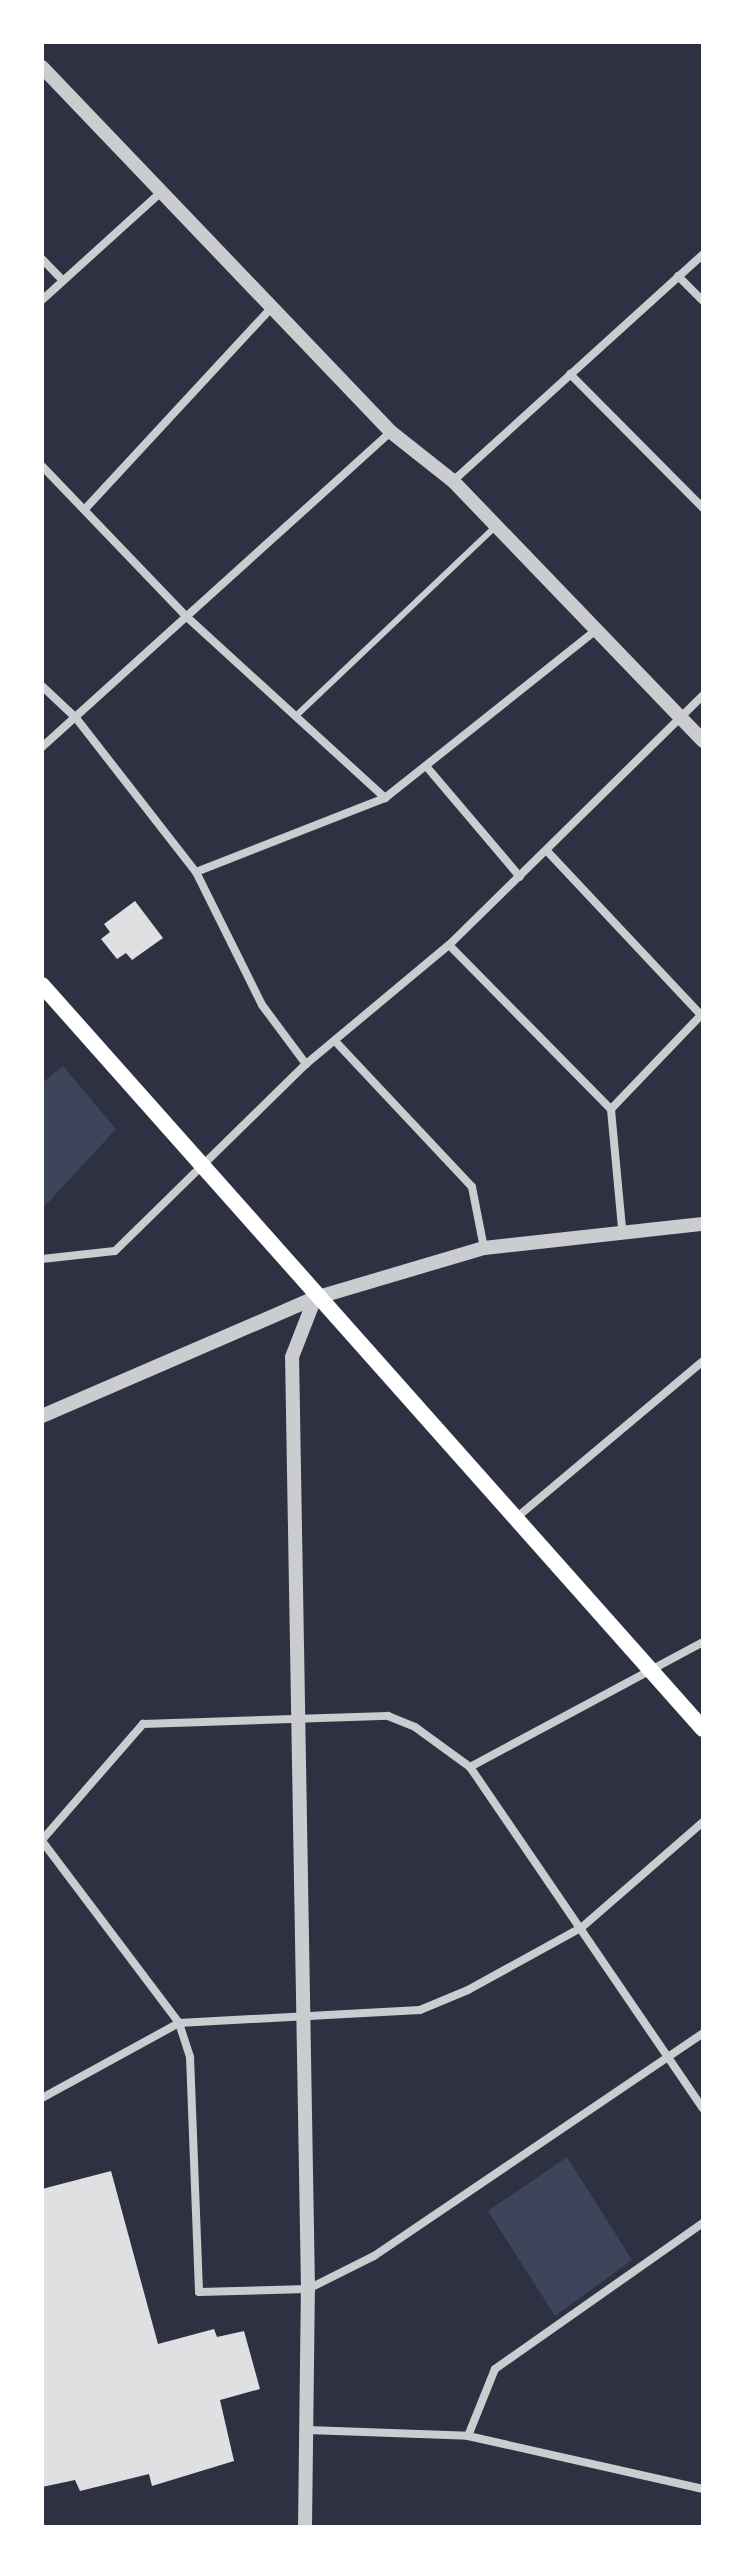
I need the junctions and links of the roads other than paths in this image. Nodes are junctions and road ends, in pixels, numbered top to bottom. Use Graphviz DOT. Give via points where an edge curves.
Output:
graph roads {
  1 [pos="42,67"];
  2 [pos="160,193"];
  3 [pos="703,254"];
  4 [pos="42,259"];
  5 [pos="678,276"];
  6 [pos="63,281"];
  7 [pos="42,300"];
  8 [pos="703,301"];
  9 [pos="272,307"];
  10 [pos="570,374"];
  11 [pos="391,432"];
  12 [pos="42,466"];
  13 [pos="453,481"];
  14 [pos="86,508"];
  15 [pos="703,508"];
  16 [pos="496,526"];
  17 [pos="188,618"];
  18 [pos="596,630"];
  19 [pos="42,686"];
  20 [pos="703,695"];
  21 [pos="299,713"];
  22 [pos="76,718"];
  23 [pos="685,718"];
  24 [pos="703,741"];
  25 [pos="42,747"];
  26 [pos="426,766"];
  27 [pos="385,798"];
  28 [pos="547,851"];
  29 [pos="196,872"];
  30 [pos="520,877"];
  31 [pos="449,945"];
  32 [pos="42,985"];
  33 [pos="702,1014"];
  34 [pos="335,1041"];
  35 [pos="306,1064"];
  36 [pos="611,1109"];
  37 [pos="203,1169"];
  38 [pos="703,1224"];
  39 [pos="622,1228"];
  40 [pos="484,1248"];
  41 [pos="42,1259"];
  42 [pos="315,1298"];
  43 [pos="703,1361"];
  44 [pos="42,1416"];
  45 [pos="516,1518"];
  46 [pos="703,1642"];
  47 [pos="648,1669"];
  48 [pos="297,1721"];
  49 [pos="703,1729"];
  50 [pos="470,1767"];
  51 [pos="703,1822"];
  52 [pos="42,1840"];
  53 [pos="581,1928"];
  54 [pos="303,2017"];
  55 [pos="179,2023"];
  56 [pos="703,2033"];
  57 [pos="667,2058"];
  58 [pos="42,2098"];
  59 [pos="703,2108"];
  60 [pos="703,2223"];
  61 [pos="308,2289"];
  62 [pos="308,2430"];
  63 [pos="468,2436"];
  64 [pos="703,2489"];
  65 [pos="305,2527"];
  1 -- 2 [label="street"];
  2 -- 6 [label="street"];
  2 -- 9 [label="street"];
  3 -- 5 [label="street"];
  4 -- 6 [label="street"];
  5 -- 8 [label="street"];
  5 -- 10 [label="street"];
  6 -- 7 [label="street"];
  9 -- 11 [label="street"];
  9 -- 14 [label="street"];
  10 -- 13 [label="street"];
  10 -- 15 [label="street"];
  11 -- 13 [label="street"];
  11 -- 17 [label="street"];
  12 -- 14 [label="street"];
  13 -- 16 [label="street"];
  14 -- 17 [label="street"];
  16 -- 18 [label="street"];
  16 -- 21 [label="lane"];
  17 -- 21 [label="street"];
  17 -- 22 [label="street"];
  18 -- 23 [label="street"];
  18 -- 26 [label="street"];
  19 -- 22 [label="street"];
  20 -- 23 [label="street"];
  21 -- 27 [label="street"];
  22 -- 25 [label="street"];
  22 -- 29 [label="street"];
  23 -- 24 [label="street"];
  23 -- 28 [label="street"];
  26 -- 27 [label="street"];
  26 -- 30 [label="street"];
  27 -- 29 [label="street"];
  28 -- 30 [label="street"];
  28 -- 33 [label="street"];
  29 -- 35 [label="street" via="262,1005"];
  30 -- 31 [label="street"];
  31 -- 34 [label="street"];
  31 -- 36 [label="street"];
  32 -- 37 [label="main road"];
  33 -- 36 [label="street"];
  34 -- 35 [label="street"];
  34 -- 40 [label="street" via="472,1187"];
  35 -- 37 [label="street"];
  36 -- 39 [label="street"];
  37 -- 41 [label="street" via="115,1251"];
  37 -- 42 [label="main road"];
  38 -- 39 [label="street"];
  39 -- 40 [label="street"];
  40 -- 42 [label="street"];
  42 -- 44 [label="street"];
  42 -- 45 [label="main road"];
  42 -- 48 [label="street" via="292,1357"];
  43 -- 45 [label="street"];
  45 -- 47 [label="main road"];
  46 -- 47 [label="street"];
  47 -- 49 [label="main road"];
  47 -- 50 [label="street"];
  48 -- 50 [label="street" via="388,1716"];
  48 -- 52 [label="street" via="143,1724"];
  48 -- 54 [label="street"];
  50 -- 53 [label="street"];
  51 -- 53 [label="street"];
  52 -- 55 [label="street"];
  53 -- 54 [label="street" via="420,2010"];
  53 -- 57 [label="street"];
  54 -- 55 [label="street"];
  54 -- 61 [label="street"];
  55 -- 58 [label="street"];
  55 -- 61 [label="street" via="190,2057 199,2292"];
  56 -- 57 [label="street"];
  57 -- 59 [label="street"];
  57 -- 61 [label="street" via="374,2256"];
  60 -- 63 [label="street" via="495,2369"];
  61 -- 62 [label="street"];
  62 -- 63 [label="street"];
  62 -- 65 [label="street"];
  63 -- 64 [label="street"];
}
